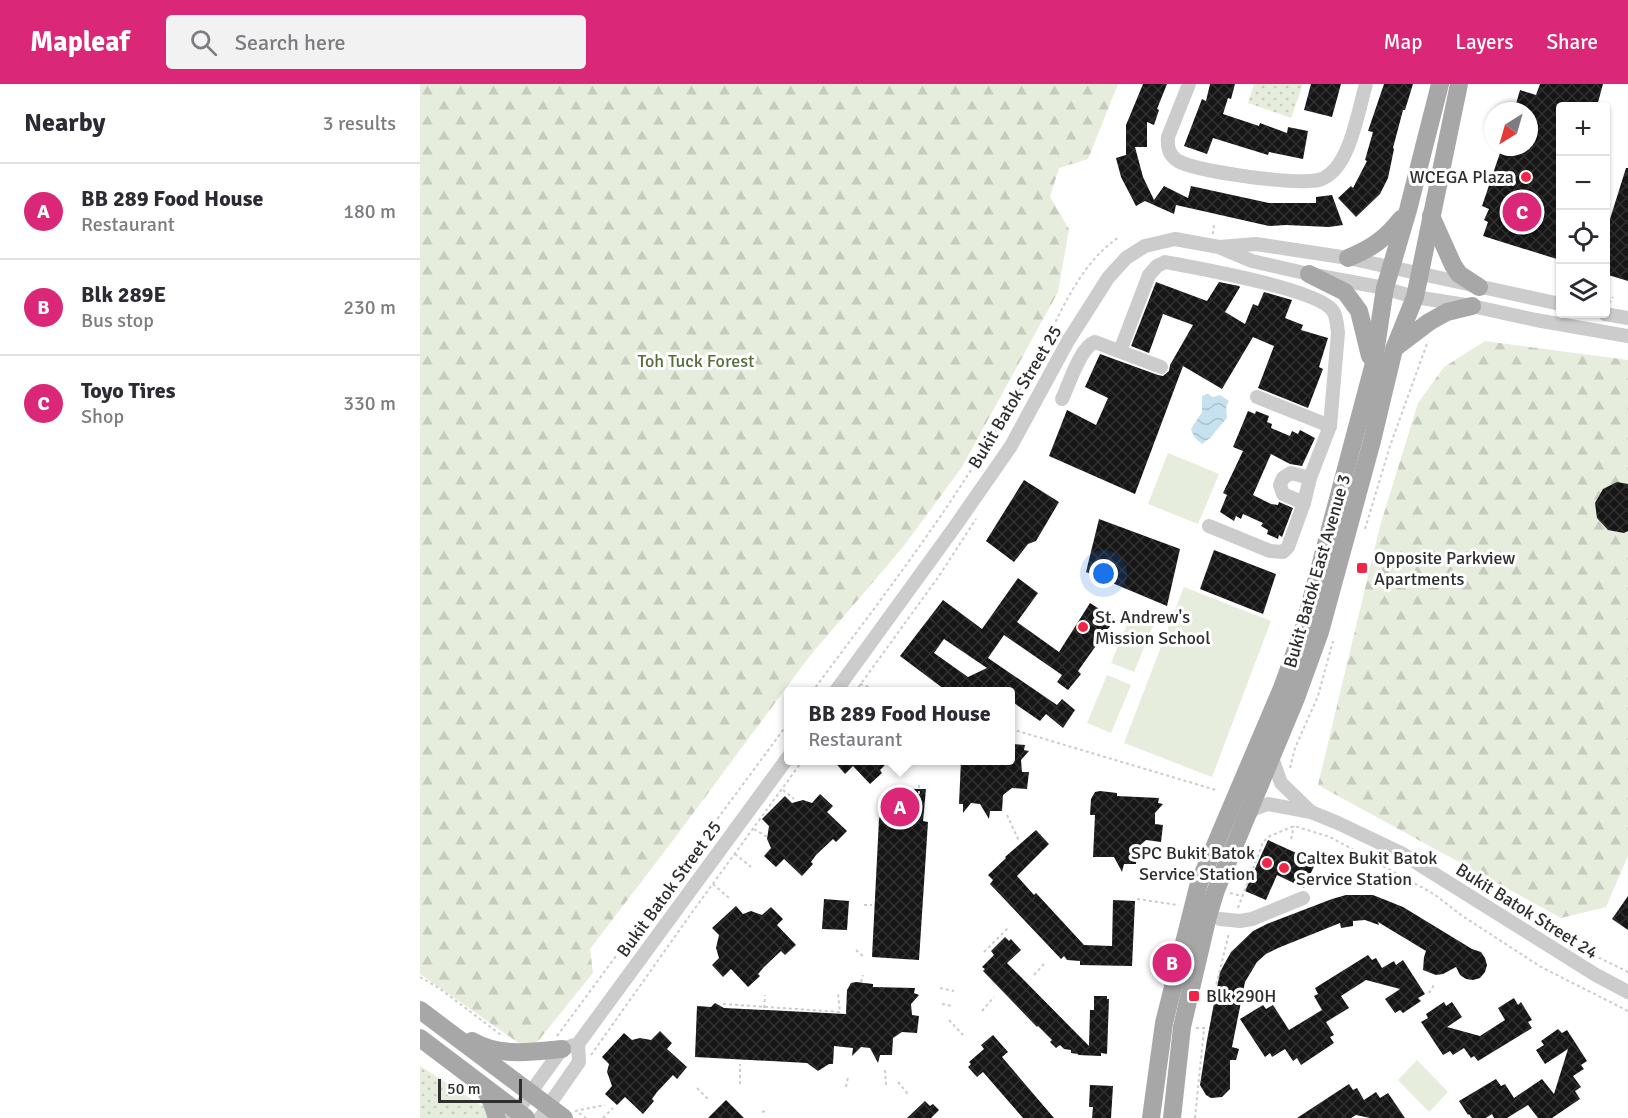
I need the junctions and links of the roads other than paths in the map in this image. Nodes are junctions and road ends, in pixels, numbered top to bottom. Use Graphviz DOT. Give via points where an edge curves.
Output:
graph roads {
  1 [pos="1189,84"];
  2 [pos="1366,84"];
  3 [pos="1440,84"];
  4 [pos="1459,84"];
  5 [pos="1408,210"];
  6 [pos="1431,216"];
  7 [pos="1256,244"];
  8 [pos="1219,247"];
  9 [pos="1348,258"];
  10 [pos="1252,261"];
  11 [pos="1390,267"];
  12 [pos="1309,274"];
  13 [pos="1420,275"];
  14 [pos="1247,279"];
  15 [pos="1479,287"];
  16 [pos="1384,288"];
  17 [pos="1415,297"];
  18 [pos="1556,303"];
  19 [pos="1472,306"];
  20 [pos="1610,309"];
  21 [pos="1628,318"];
  22 [pos="1628,336"];
  23 [pos="1394,349"];
  24 [pos="1120,351"];
  25 [pos="1161,367"];
  26 [pos="1372,367"];
  27 [pos="1257,397"];
  28 [pos="1062,399"];
  29 [pos="1330,426"];
  30 [pos="1310,478"];
  31 [pos="1304,503"];
  32 [pos="1209,526"];
  33 [pos="839,687"];
  34 [pos="1271,755"];
  35 [pos="784,762"];
  36 [pos="1311,812"];
  37 [pos="1246,817"];
  38 [pos="1303,898"];
  39 [pos="1226,922"];
  40 [pos="1628,992"];
  41 [pos="420,1010"];
  42 [pos="451,1034"];
  43 [pos="420,1038"];
  44 [pos="565,1043"];
  45 [pos="480,1084"];
  46 [pos="530,1092"];
  47 [pos="544,1112"];
  48 [pos="570,1115"];
  49 [pos="518,1116"];
  50 [pos="497,1118"];
  51 [pos="1152,1118"];
  52 [pos="1172,1118"];
  1 -- 2 [label="street" via="1168,137 1167,147 1173,156 1191,165 1243,175 1310,182 1331,174 1342,160"];
  3 -- 5 [label="main road, Bukit Batok East Avenue 3"];
  4 -- 6 [label="main road, Bukit Batok East Avenue 3"];
  5 -- 9 [label="main road" via="1388,235 1368,250"];
  5 -- 11 [label="main road, Bukit Batok East Avenue 3"];
  6 -- 13 [label="main road, Bukit Batok East Avenue 3"];
  6 -- 15 [label="main road" via="1459,274"];
  7 -- 8 [label="street, Bukit Batok Street 25"];
  7 -- 9 [label="street, Bukit Batok Street 25"];
  7 -- 10 [label="street"];
  8 -- 10 [label="street, Bukit Batok Street 25"];
  8 -- 33 [label="street, Bukit Batok Street 25" via="1175,239 1160,241 1126,258 1108,278 1068,341 1011,446"];
  9 -- 11 [label="street, Bukit Batok Street 25"];
  10 -- 12 [label="street, Bukit Batok Street 25"];
  10 -- 14 [label="street"];
  11 -- 13 [label="street, Bukit Batok Street 25"];
  11 -- 16 [label="main road, Bukit Batok East Avenue 3"];
  12 -- 16 [label="street, Bukit Batok Street 25"];
  12 -- 26 [label="main road" via="1344,292 1361,314"];
  13 -- 15 [label="street, Bukit Batok Street 25"];
  13 -- 17 [label="main road, Bukit Batok East Avenue 3"];
  14 -- 24 [label="street" via="1165,262 1157,266 1149,274"];
  14 -- 29 [label="street" via="1305,295 1333,311 1338,333"];
  15 -- 18 [label="street, Bukit Batok Street 25"];
  16 -- 17 [label="street, Bukit Batok Street 25"];
  16 -- 26 [label="main road, Bukit Batok East Avenue 3"];
  17 -- 19 [label="street, Bukit Batok Street 25"];
  17 -- 23 [label="main road, Bukit Batok East Avenue 3"];
  19 -- 22 [label="street, Bukit Batok Street 25"];
  19 -- 23 [label="main road" via="1447,312"];
  20 -- 21 [label="street"];
  23 -- 34 [label="main road, Bukit Batok East Avenue 3" via="1320,632"];
  24 -- 25 [label="street"];
  24 -- 28 [label="street" via="1095,342 1090,344"];
  26 -- 51 [label="main road, Bukit Batok East Avenue 3" via="1304,627 1274,708 1199,882 1164,1023"];
  27 -- 29 [label="street"];
  29 -- 30 [label="street"];
  30 -- 31 [label="street"];
  30 -- 31 [label="street" via="1291,473 1280,484 1282,494"];
  31 -- 32 [label="street" via="1283,552 1270,551"];
  34 -- 36 [label="street, Bukit Batok Street 24" via="1281,783"];
  34 -- 37 [label="main road, Bukit Batok East Avenue 3"];
  35 -- 44 [label="street, Bukit Batok Street 25"];
  36 -- 37 [label="street, Bukit Batok Street 24" via="1264,804"];
  36 -- 40 [label="street, Bukit Batok Street 24" via="1401,854"];
  37 -- 52 [label="main road, Bukit Batok East Avenue 3" via="1208,916 1182,1027"];
  38 -- 39 [label="street" via="1252,920"];
  41 -- 42 [label="main road"];
  42 -- 44 [label="main road" via="457,1032 487,1049 526,1052"];
  42 -- 46 [label="main road"];
  43 -- 45 [label="main road"];
  44 -- 46 [label="street, Bukit Batok Street 25"];
  44 -- 47 [label="street, Bukit Batok Street 25" via="579,1062"];
  45 -- 49 [label="main road"];
  45 -- 50 [label="main road"];
  46 -- 47 [label="main road"];
  46 -- 49 [label="street, Bukit Batok Street 25"];
  47 -- 48 [label="main road"];
}
